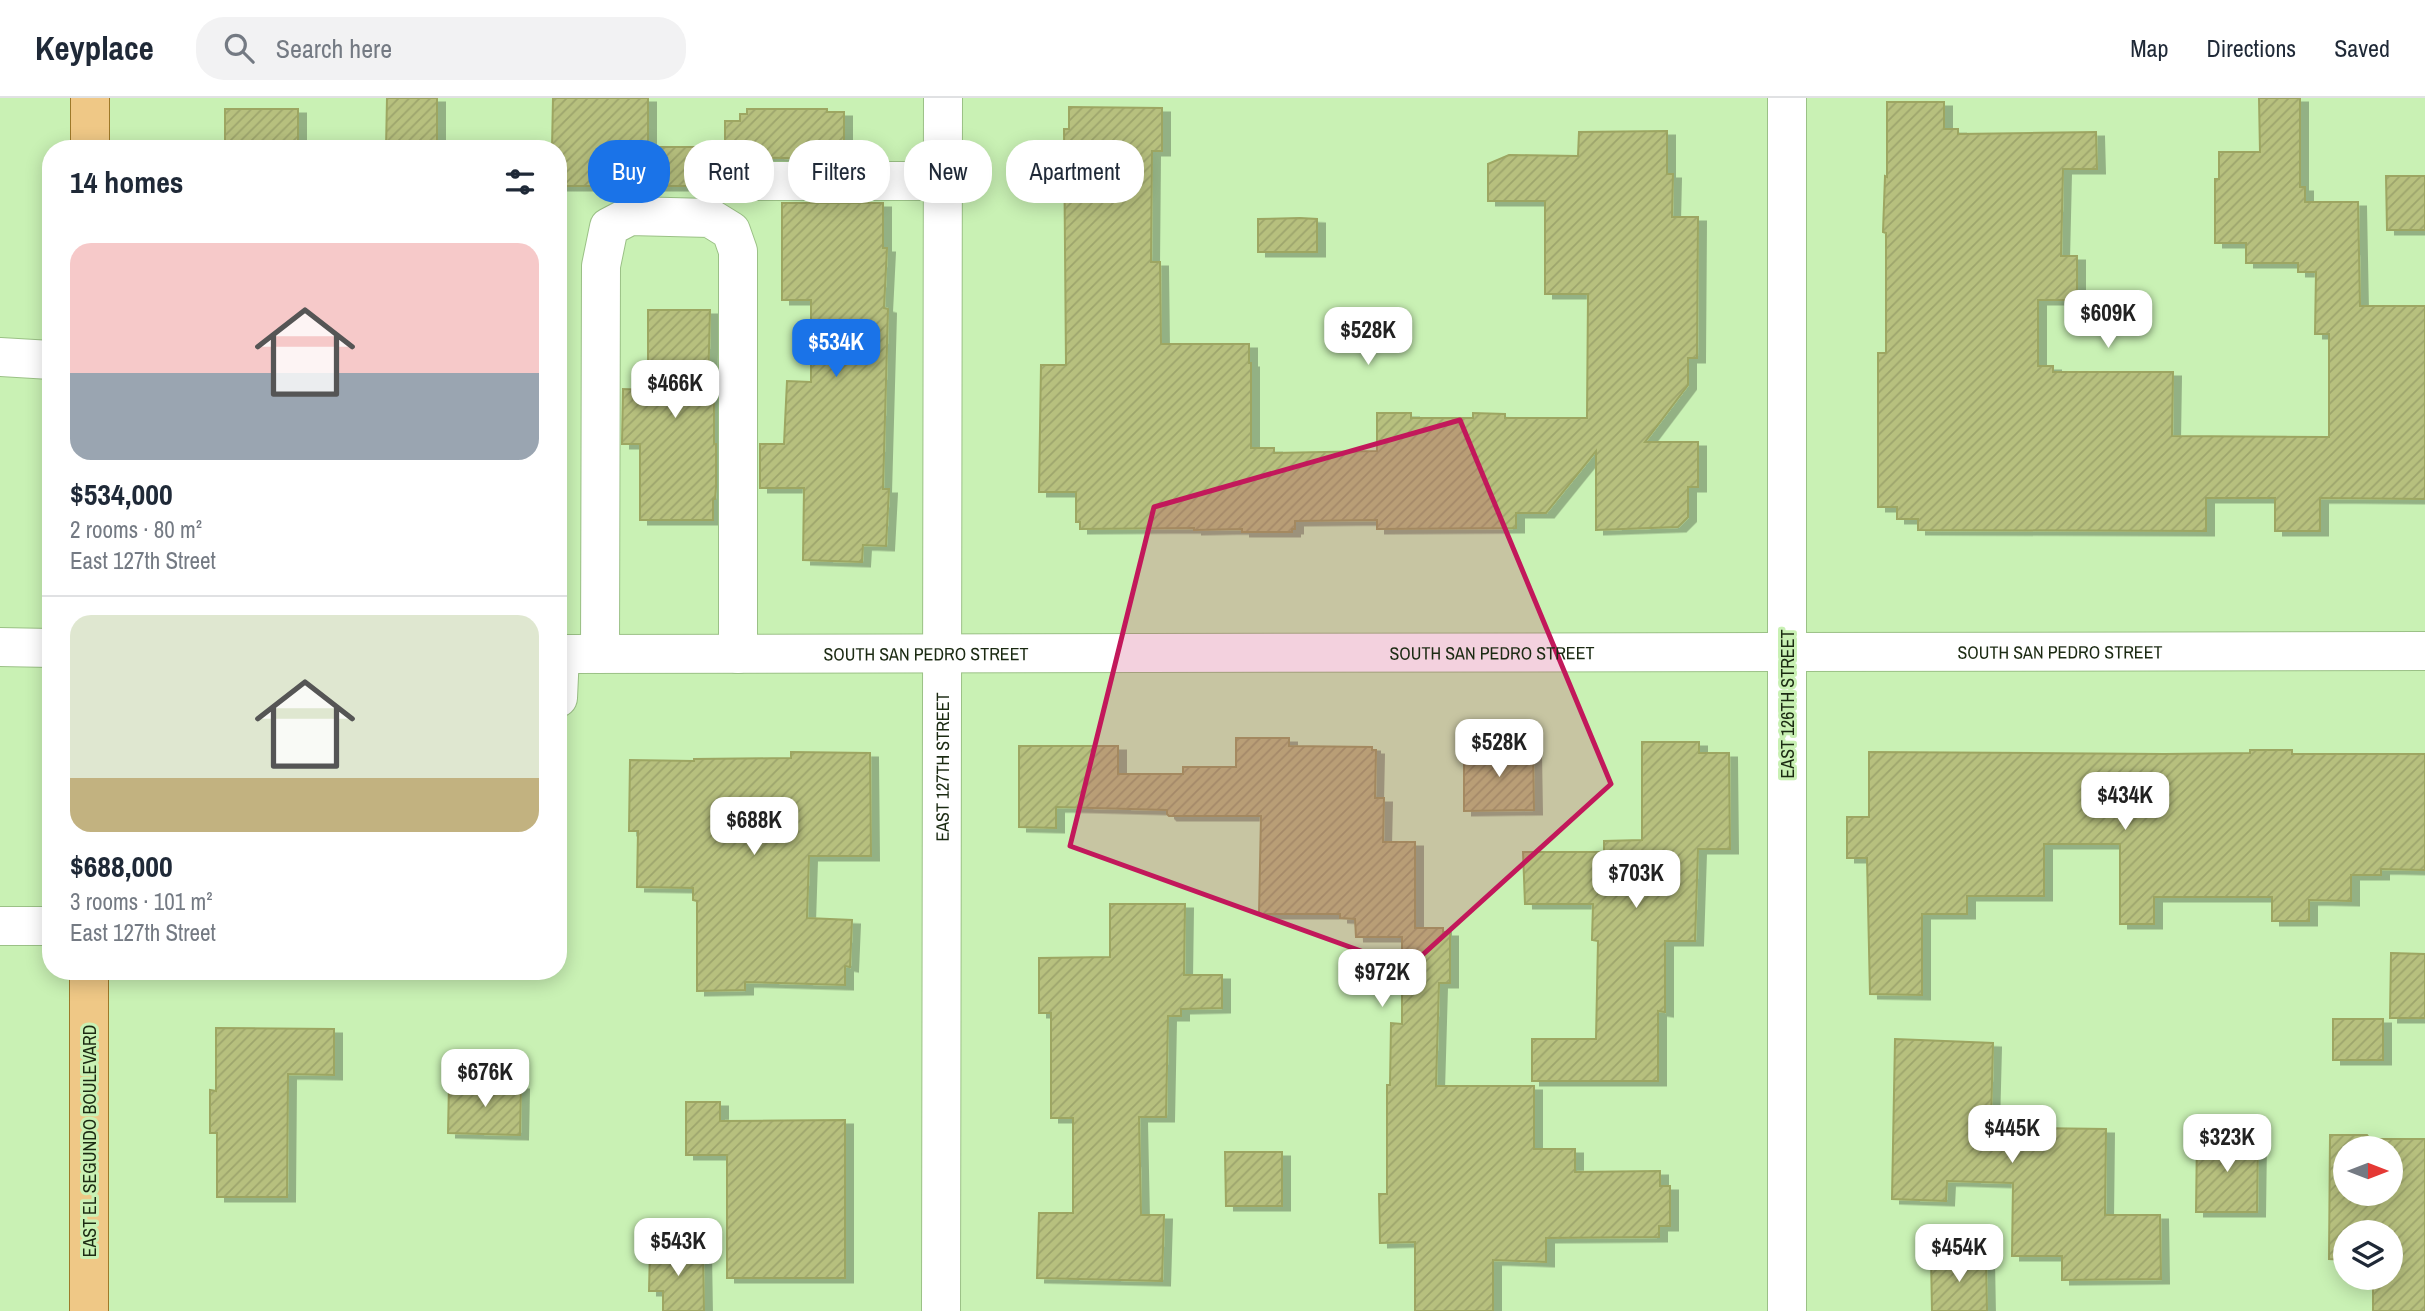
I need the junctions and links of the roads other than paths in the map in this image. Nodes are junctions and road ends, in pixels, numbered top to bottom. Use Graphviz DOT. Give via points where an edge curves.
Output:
graph roads {
  1 [pos="90,98"];
  2 [pos="943,98"];
  3 [pos="1787,98"];
  4 [pos="90,140"];
  5 [pos="943,140"];
  6 [pos="774,181"];
  7 [pos="904,181"];
  8 [pos="943,203"];
  9 [pos="0,357"];
  10 [pos="42,359"];
  11 [pos="0,647"];
  12 [pos="42,648"];
  13 [pos="2425,651"];
  14 [pos="1787,652"];
  15 [pos="943,653"];
  16 [pos="567,654"];
  17 [pos="600,654"];
  18 [pos="738,654"];
  19 [pos="0,926"];
  20 [pos="42,926"];
  21 [pos="89,980"];
  22 [pos="89,1311"];
  23 [pos="941,1311"];
  24 [pos="1787,1311"];
  1 -- 4 [label="main road"];
  2 -- 5 [label="street, EAST 127TH STREET"];
  3 -- 14 [label="street, EAST 126TH STREET"];
  6 -- 7 [label="street"];
  8 -- 15 [label="street, EAST 127TH STREET"];
  9 -- 10 [label="street"];
  11 -- 12 [label="street"];
  13 -- 14 [label="street, SOUTH SAN PEDRO STREET"];
  14 -- 15 [label="street, SOUTH SAN PEDRO STREET"];
  14 -- 24 [label="street, EAST 126TH STREET"];
  15 -- 18 [label="street, SOUTH SAN PEDRO STREET"];
  15 -- 23 [label="street, EAST 127TH STREET"];
  16 -- 17 [label="street, SOUTH SAN PEDRO STREET"];
  17 -- 18 [label="street, SOUTH SAN PEDRO STREET"];
  17 -- 18 [label="street" via="601,266 609,228 630,216 710,218 731,231 738,251"];
  19 -- 20 [label="street"];
  21 -- 22 [label="main road, EAST EL SEGUNDO BOULEVARD"];
}
